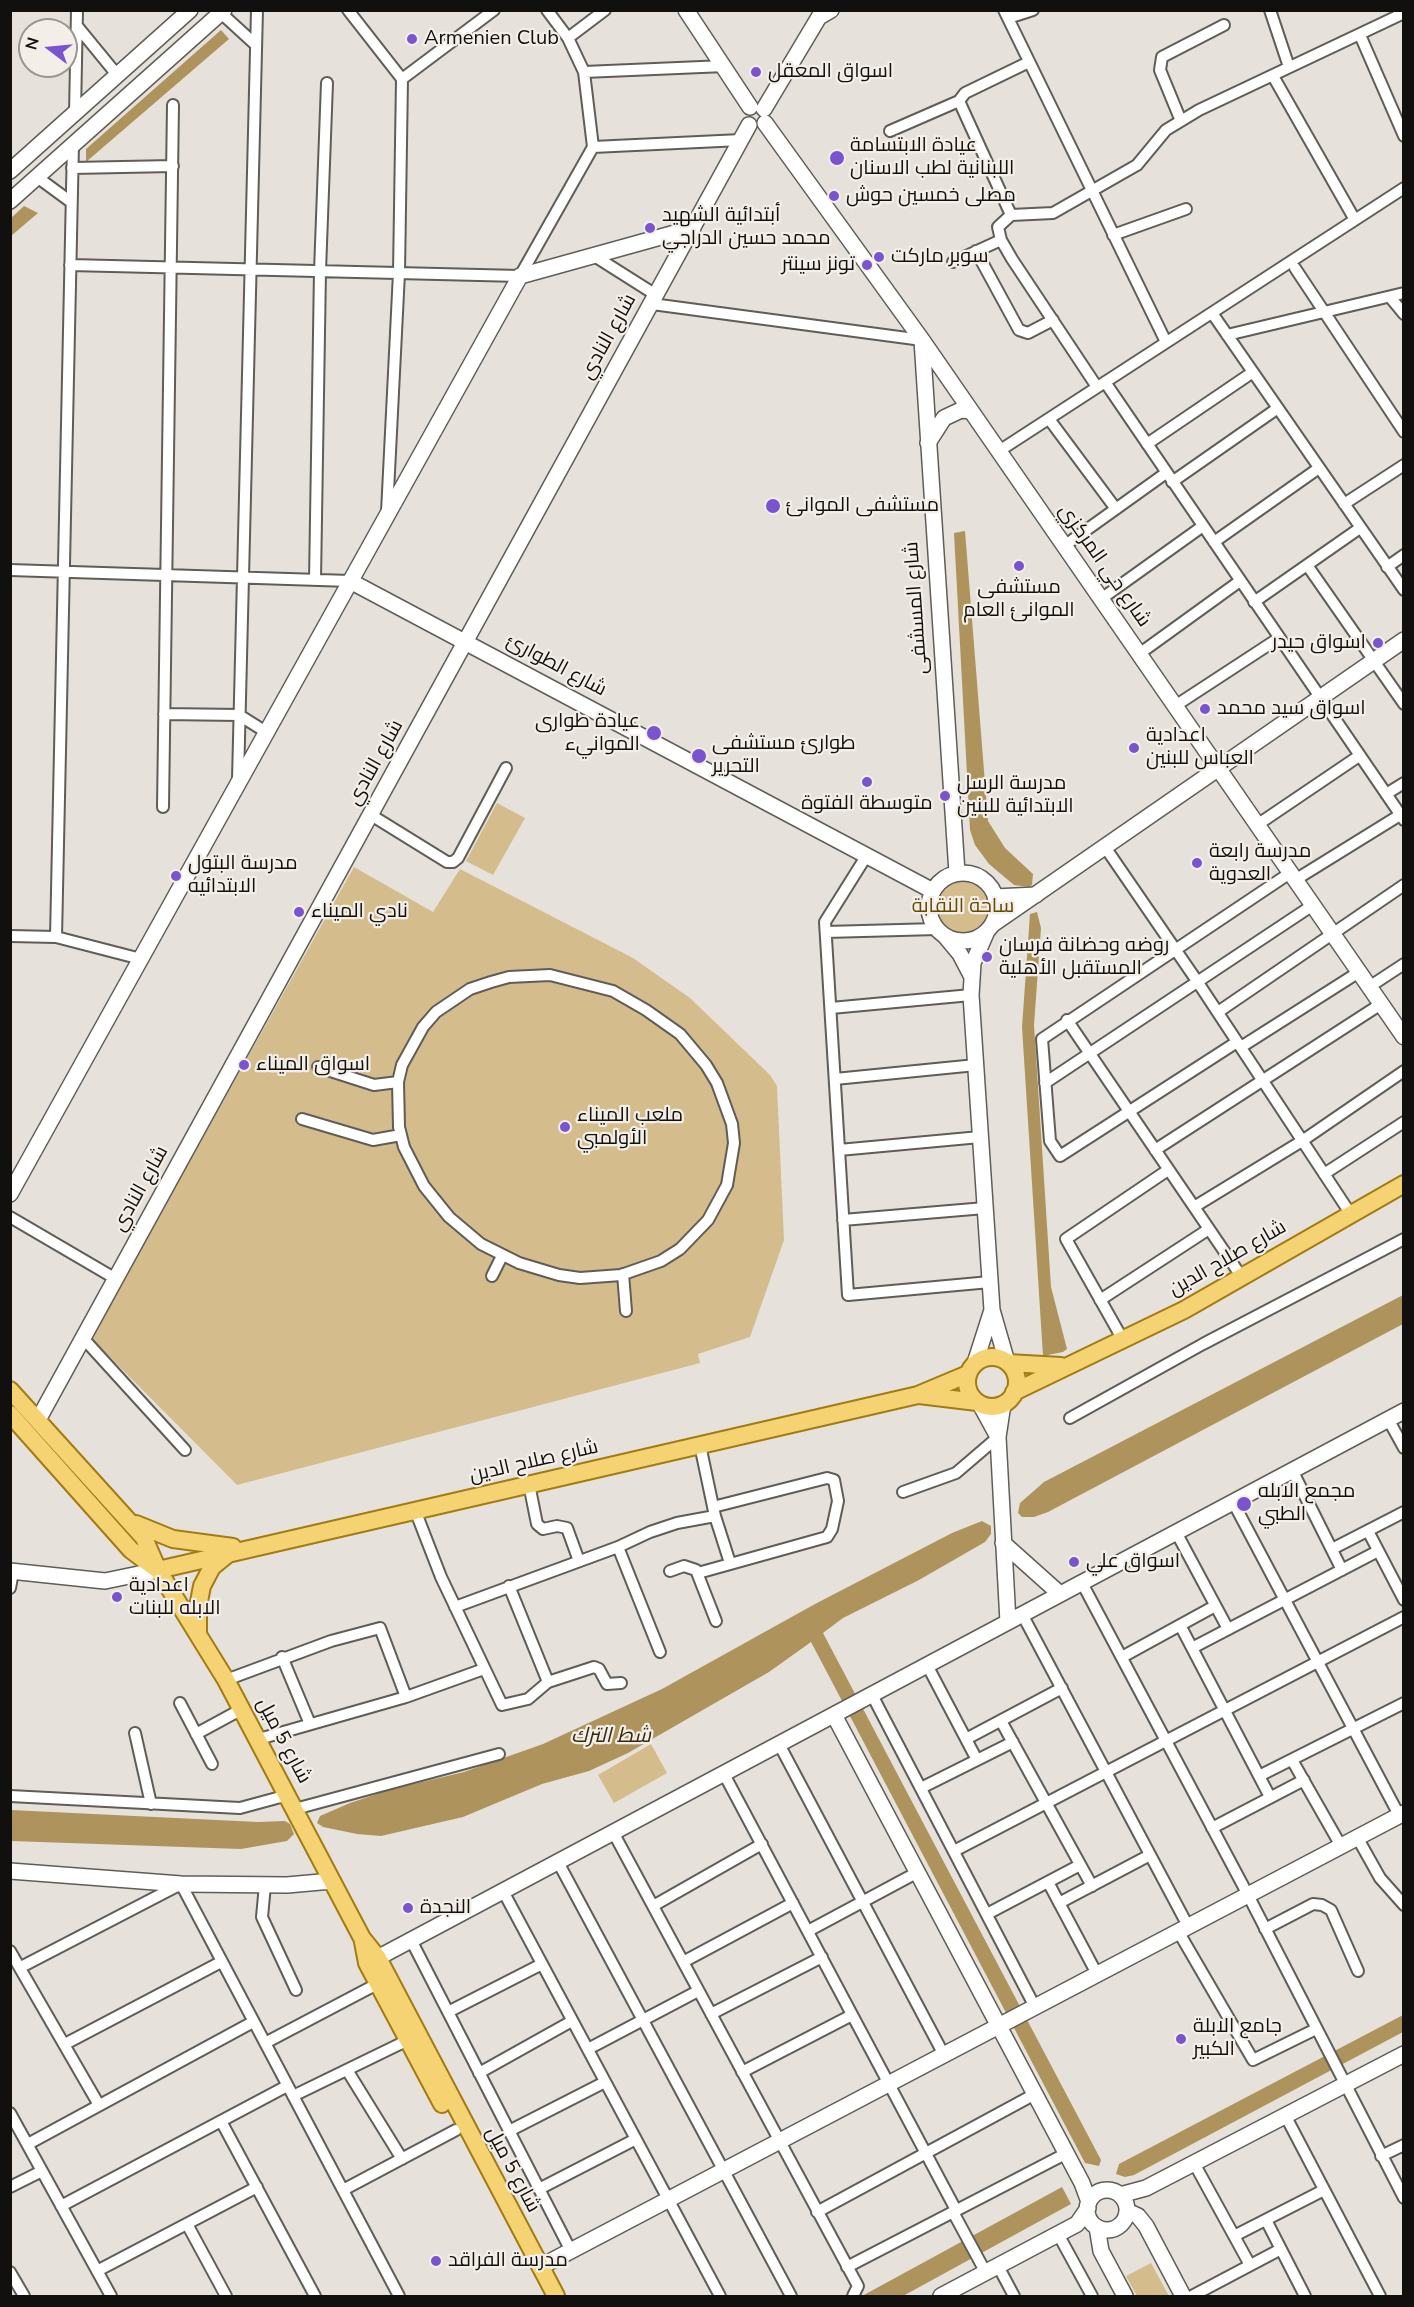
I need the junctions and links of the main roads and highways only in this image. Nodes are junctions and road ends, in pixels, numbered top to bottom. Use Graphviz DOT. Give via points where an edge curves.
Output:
graph roads {
  1 [pos="1403,1184"];
  2 [pos="1007,1362"];
  3 [pos="1074,1365"];
  4 [pos="971,1368"];
  5 [pos="10,1390"];
  6 [pos="1014,1392"];
  7 [pos="918,1395"];
  8 [pos="979,1403"];
  9 [pos="10,1414"];
  10 [pos="125,1516"];
  11 [pos="252,1548"];
  12 [pos="230,1553"];
  13 [pos="158,1570"];
  14 [pos="198,1632"];
  15 [pos="373,1961"];
  16 [pos="544,2296"];
  17 [pos="556,2296"];
  1 -- 3 [label="main road, شارع صلاح الدين" via="1184,1310"];
  2 -- 3 [label="main road, شارع صلاح الدين" via="1050,1367"];
  2 -- 4 [label="main road" via="991,1357"];
  2 -- 6 [label="main road" via="1016,1375"];
  3 -- 6 [label="main road, شارع صلاح الدين"];
  4 -- 7 [label="main road, شارع صلاح الدين"];
  4 -- 8 [label="main road" via="968,1389"];
  5 -- 10 [label="main road"];
  6 -- 8 [label="main road" via="1003,1404"];
  7 -- 8 [label="main road, شارع صلاح الدين"];
  7 -- 11 [label="main road, شارع صلاح الدين"];
  9 -- 13 [label="main road" via="131,1550"];
  10 -- 11 [label="main road" via="150,1532 173,1539"];
  10 -- 13 [label="main road" via="144,1538"];
  11 -- 12 [label="main road, شارع صلاح الدين"];
  12 -- 13 [label="main road, شارع صلاح الدين"];
  12 -- 14 [label="main road" via="212,1567 202,1586"];
  13 -- 14 [label="main road, شارع 5 ميل"];
  14 -- 15 [label="main road, شارع 5 ميل" via="259,1739"];
  15 -- 16 [label="main road, شارع 5 ميل" via="377,1984 406,2041"];
  15 -- 17 [label="main road, شارع 5 ميل"];
}
